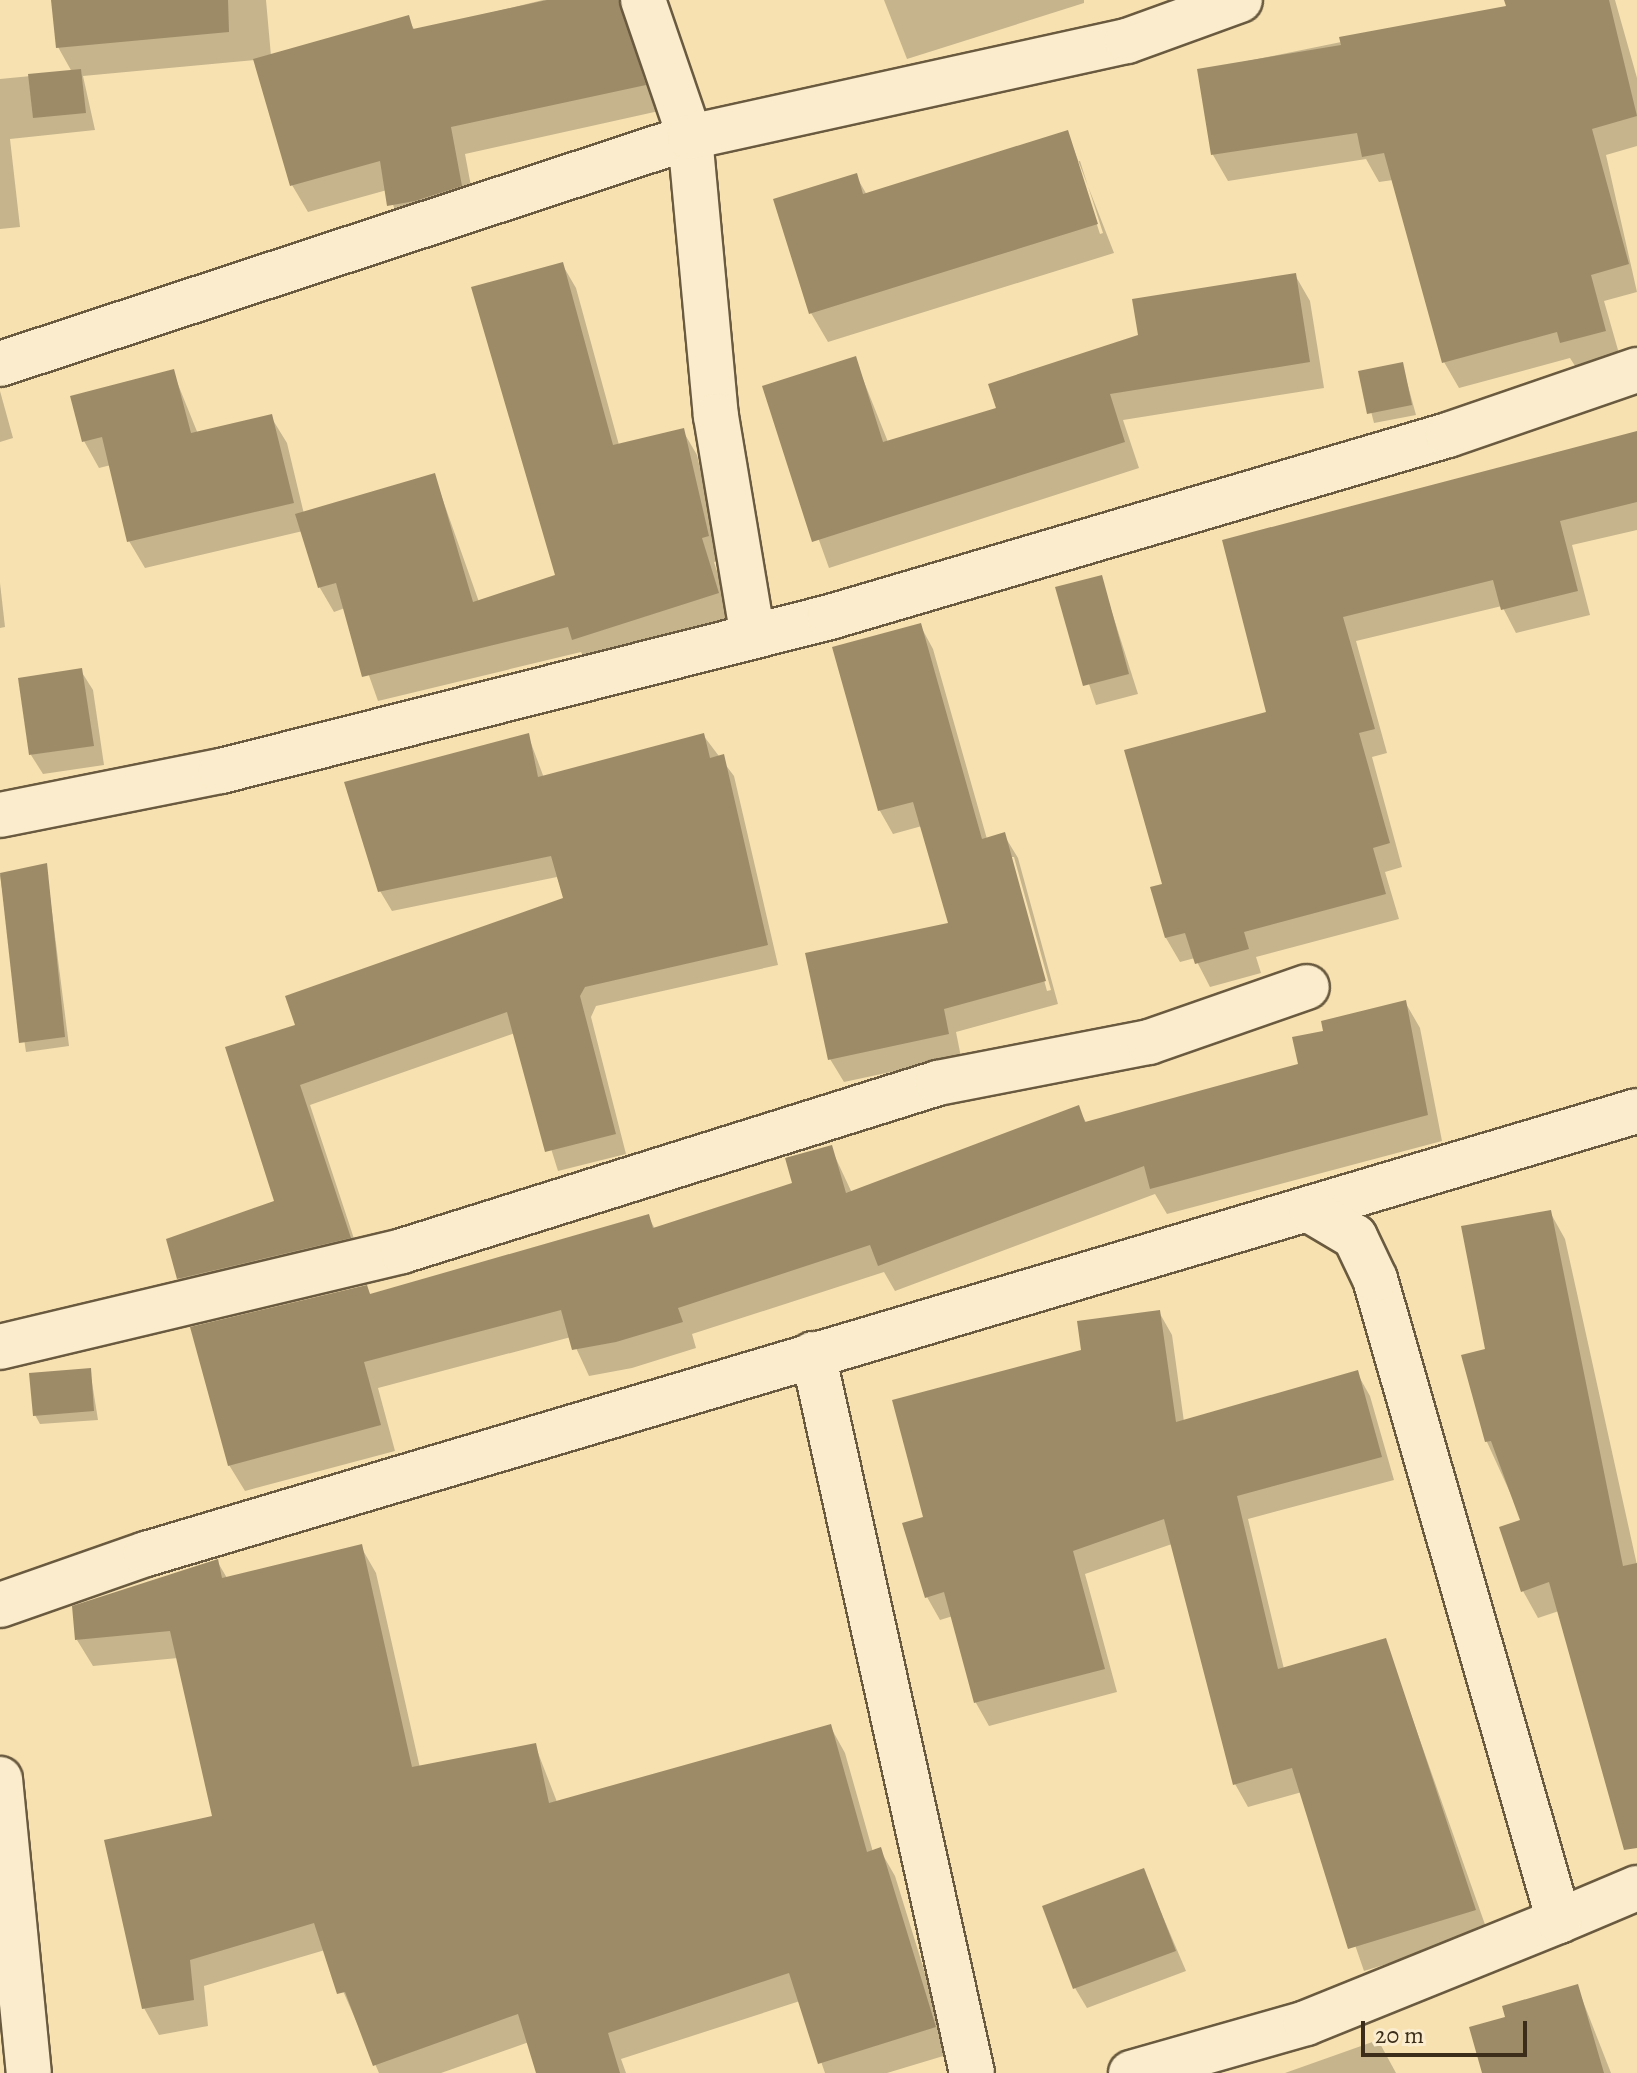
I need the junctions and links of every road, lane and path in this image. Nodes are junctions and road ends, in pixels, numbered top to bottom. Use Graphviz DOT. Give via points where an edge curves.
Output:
graph roads {
  1 [pos="643,0"];
  2 [pos="1240,0"];
  3 [pos="690,137"];
  4 [pos="0,364"];
  5 [pos="1637,370"];
  6 [pos="753,636"];
  7 [pos="0,815"];
  8 [pos="1307,987"];
  9 [pos="1637,1111"];
  10 [pos="1311,1211"];
  11 [pos="0,1347"];
  12 [pos="813,1354"];
  13 [pos="0,1605"];
  14 [pos="0,1779"];
  15 [pos="1637,1888"];
  16 [pos="1559,1921"];
  17 [pos="29,2073"];
  18 [pos="972,2073"];
  19 [pos="1131,2073"];
  1 -- 3 [label="street"];
  2 -- 3 [label="street" via="1127,41"];
  3 -- 4 [label="street"];
  3 -- 6 [label="street" via="716,416"];
  5 -- 6 [label="street" via="1448,435"];
  6 -- 7 [label="street" via="221,771"];
  8 -- 11 [label="street" via="1149,1042 938,1083 402,1251"];
  9 -- 10 [label="street"];
  10 -- 12 [label="street"];
  10 -- 16 [label="street" via="1355,1237 1375,1279"];
  12 -- 13 [label="street"];
  12 -- 18 [label="street"];
  14 -- 17 [label="street"];
  15 -- 16 [label="street"];
  16 -- 19 [label="street" via="1306,2023"];
}
